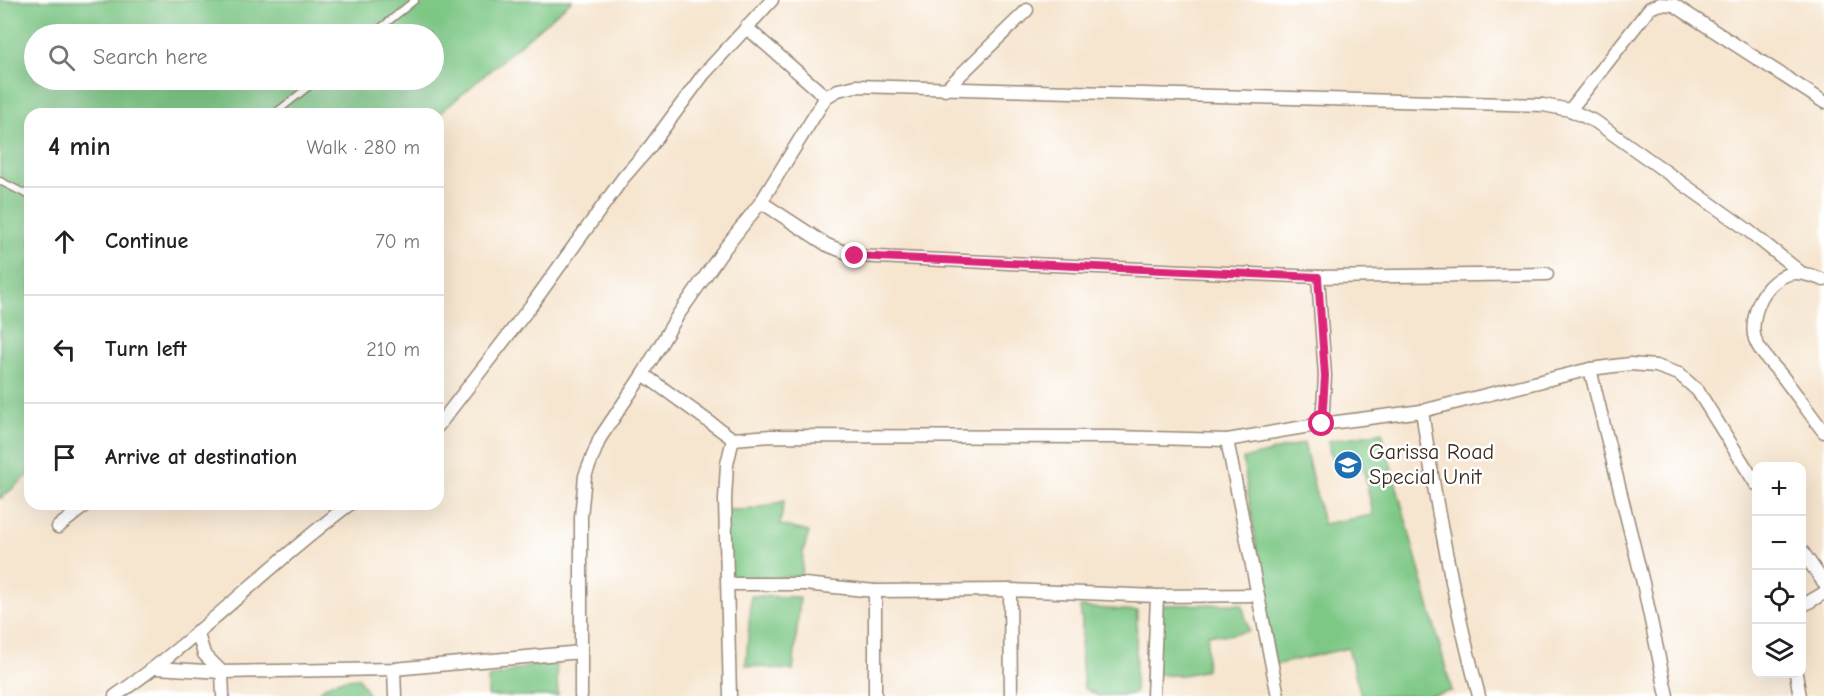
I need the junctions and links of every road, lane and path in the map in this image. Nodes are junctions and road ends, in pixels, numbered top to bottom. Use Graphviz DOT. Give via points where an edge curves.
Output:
graph roads {
  1 [pos="416,0"];
  2 [pos="772,0"];
  3 [pos="1027,10"];
  4 [pos="386,24"];
  5 [pos="746,27"];
  6 [pos="304,90"];
  7 [pos="945,90"];
  8 [pos="826,97"];
  9 [pos="1824,102"];
  10 [pos="282,108"];
  11 [pos="1570,110"];
  12 [pos="0,181"];
  13 [pos="24,193"];
  14 [pos="761,202"];
  15 [pos="1799,271"];
  16 [pos="1547,274"];
  17 [pos="1318,277"];
  18 [pos="1824,280"];
  19 [pos="1590,369"];
  20 [pos="643,374"];
  21 [pos="1422,411"];
  22 [pos="444,418"];
  23 [pos="1322,424"];
  24 [pos="1824,432"];
  25 [pos="733,439"];
  26 [pos="1227,440"];
  27 [pos="1752,478"];
  28 [pos="79,510"];
  29 [pos="341,510"];
  30 [pos="58,527"];
  31 [pos="1806,557"];
  32 [pos="728,584"];
  33 [pos="1824,584"];
  34 [pos="1010,590"];
  35 [pos="875,591"];
  36 [pos="1824,593"];
  37 [pos="1258,595"];
  38 [pos="1157,596"];
  39 [pos="1806,604"];
  40 [pos="197,632"];
  41 [pos="581,652"];
  42 [pos="156,668"];
  43 [pos="394,669"];
  44 [pos="222,672"];
  45 [pos="1797,678"];
  46 [pos="116,696"];
  47 [pos="223,696"];
  48 [pos="395,696"];
  49 [pos="581,696"];
  50 [pos="730,696"];
  51 [pos="875,696"];
  52 [pos="1011,696"];
  53 [pos="1153,696"];
  54 [pos="1278,696"];
  55 [pos="1479,696"];
  56 [pos="1667,696"];
  57 [pos="1800,696"];
  1 -- 4 [label="lane"];
  2 -- 5 [label="street"];
  3 -- 7 [label="street"];
  5 -- 8 [label="street"];
  5 -- 22 [label="street" via="703,75 623,178"];
  6 -- 10 [label="lane"];
  7 -- 8 [label="street" via="856,86"];
  7 -- 11 [label="street" via="1543,105"];
  8 -- 14 [label="street"];
  9 -- 11 [label="street" via="1674,5 1660,4 1650,8"];
  11 -- 15 [label="street" via="1596,122"];
  12 -- 13 [label="lane"];
  14 -- 17 [label="street" via="827,244 855,256"];
  14 -- 20 [label="street" via="678,315"];
  15 -- 18 [label="street"];
  15 -- 24 [label="street" via="1768,287 1753,321 1755,338"];
  16 -- 17 [label="street"];
  17 -- 23 [label="street" via="1325,376"];
  19 -- 21 [label="street"];
  19 -- 27 [label="street" via="1630,364 1656,366 1679,374 1698,392"];
  19 -- 56 [label="street"];
  20 -- 25 [label="street"];
  20 -- 41 [label="street" via="600,438 585,476 581,517"];
  21 -- 23 [label="street"];
  21 -- 55 [label="street" via="1444,538"];
  23 -- 26 [label="street"];
  25 -- 26 [label="street" via="771,436"];
  25 -- 32 [label="street" via="726,464"];
  26 -- 37 [label="street"];
  28 -- 30 [label="street"];
  29 -- 40 [label="street"];
  31 -- 33 [label="street"];
  32 -- 35 [label="street" via="804,584"];
  32 -- 50 [label="street"];
  34 -- 35 [label="street"];
  34 -- 38 [label="street"];
  34 -- 52 [label="street"];
  35 -- 51 [label="street"];
  36 -- 39 [label="street"];
  37 -- 38 [label="street"];
  37 -- 54 [label="street"];
  38 -- 53 [label="street"];
  40 -- 42 [label="street"];
  40 -- 44 [label="street" via="204,654"];
  41 -- 43 [label="street"];
  41 -- 49 [label="street"];
  42 -- 44 [label="street"];
  42 -- 46 [label="street"];
  43 -- 44 [label="street"];
  43 -- 48 [label="street"];
  44 -- 47 [label="street"];
  45 -- 57 [label="street"];
}
